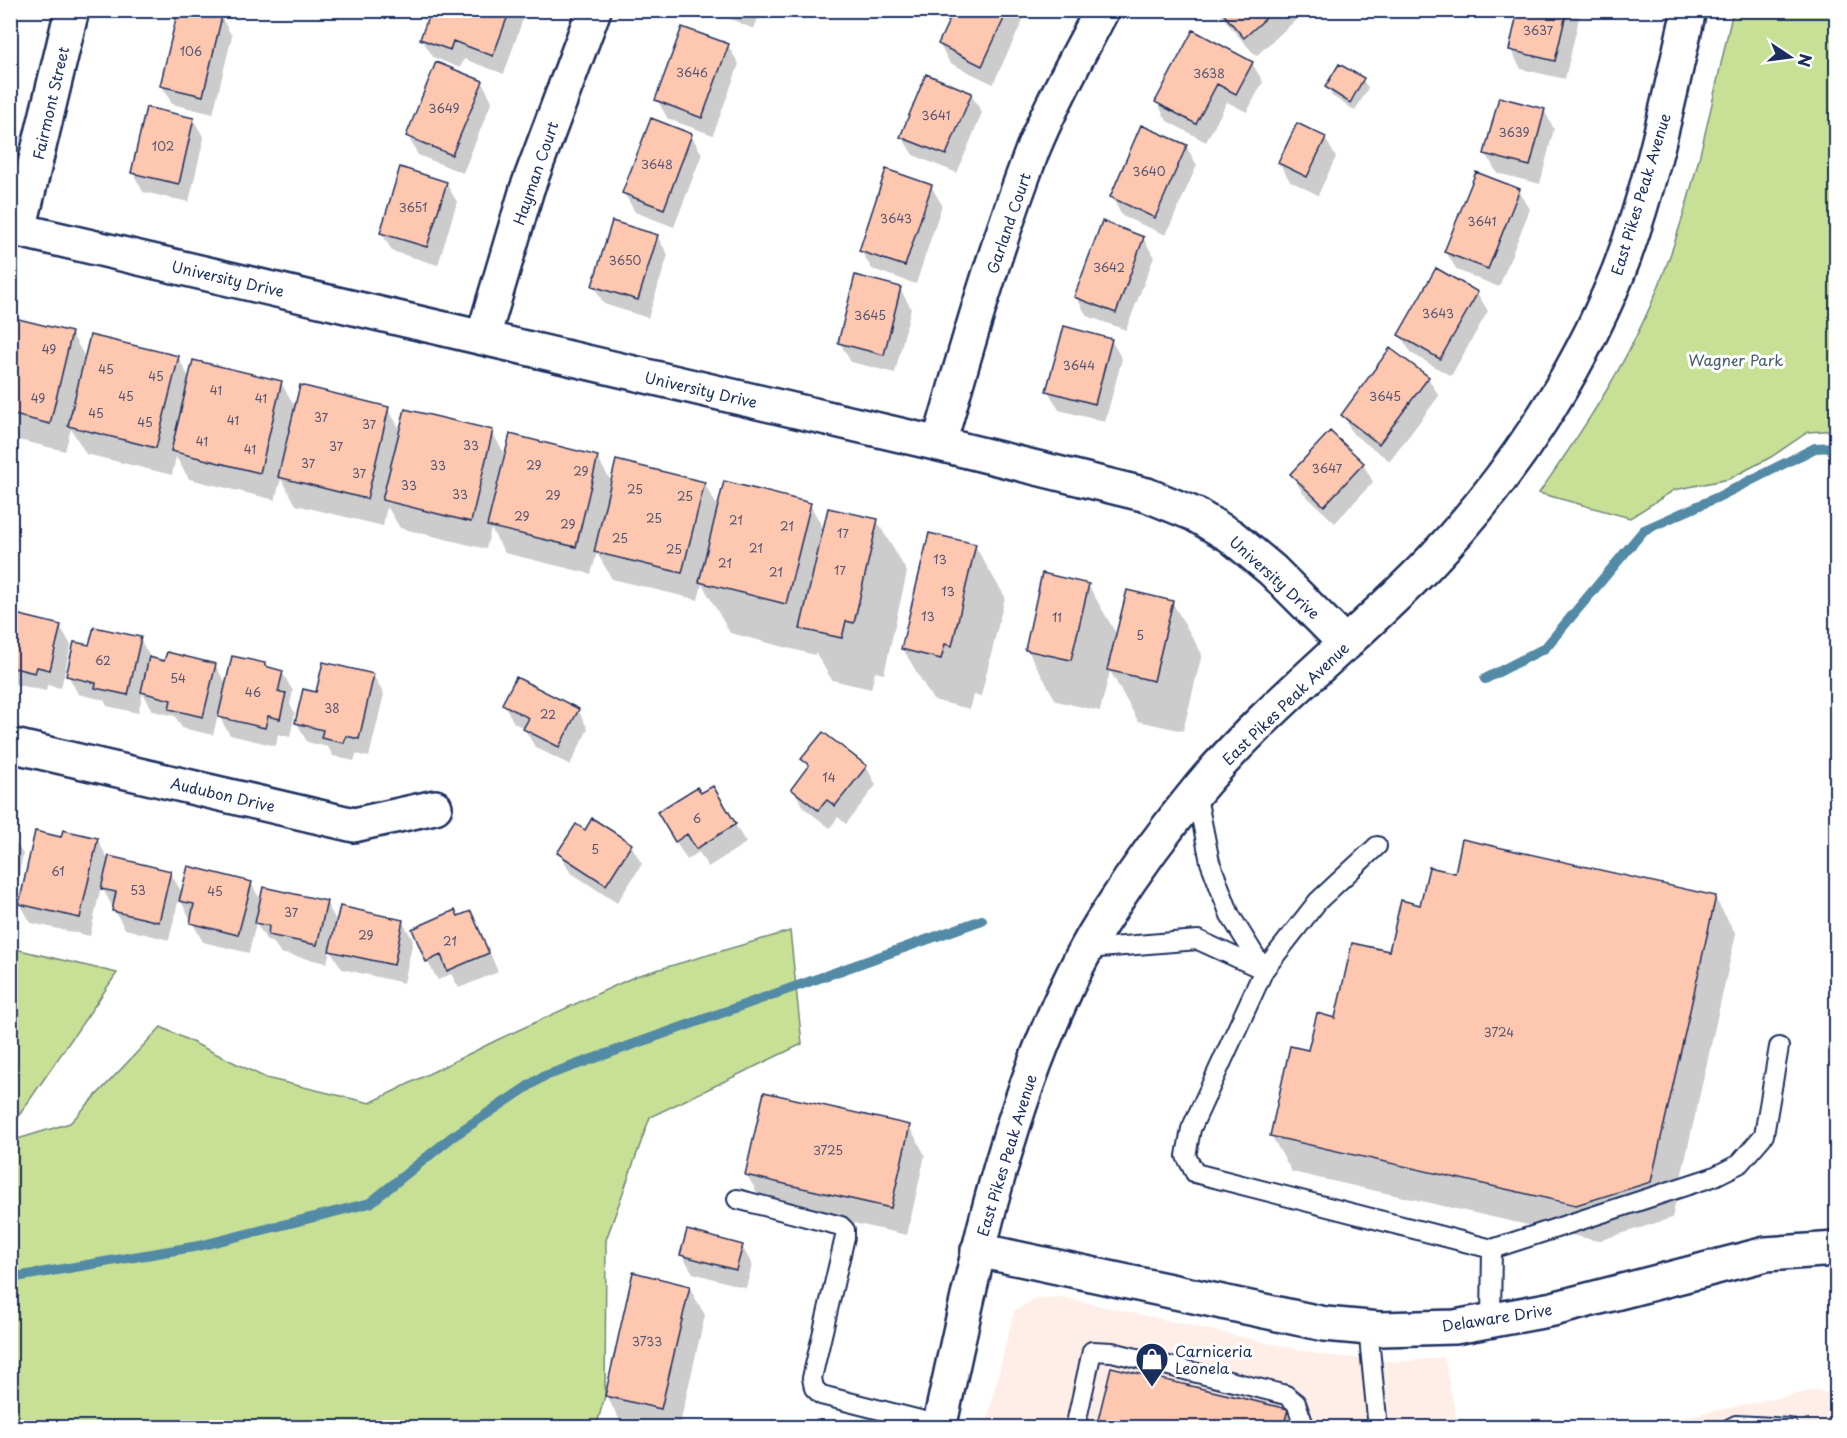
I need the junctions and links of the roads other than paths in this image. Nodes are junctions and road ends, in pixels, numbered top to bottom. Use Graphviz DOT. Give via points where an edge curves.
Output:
graph roads {
  1 [pos="72,10"];
  2 [pos="594,10"];
  3 [pos="1102,10"];
  4 [pos="1689,10"];
  5 [pos="15,229"];
  6 [pos="483,337"];
  7 [pos="939,444"];
  8 [pos="1346,644"];
  9 [pos="10,745"];
  10 [pos="1196,792"];
  11 [pos="435,807"];
  12 [pos="1377,846"];
  13 [pos="1087,949"];
  14 [pos="1264,970"];
  15 [pos="1779,1047"];
  16 [pos="737,1200"];
  17 [pos="1492,1249"];
  18 [pos="1836,1249"];
  19 [pos="978,1250"];
  20 [pos="1491,1320"];
  21 [pos="1368,1328"];
  22 [pos="940,1426"];
  23 [pos="1075,1428"];
  24 [pos="1305,1428"];
  25 [pos="1378,1428"];
  26 [pos="1730,1428"];
  27 [pos="1789,1428"];
  1 -- 5 [label="street, Fairmont Street"];
  2 -- 6 [label="street, Hayman Court" via="527,189"];
  3 -- 7 [label="street, Garland Court" via="1034,147 968,341"];
  4 -- 8 [label="street, East Pikes Peak Avenue" via="1660,139 1618,272 1593,328 1555,398 1511,464 1431,560"];
  5 -- 6 [label="street, University Drive"];
  6 -- 7 [label="street, University Drive"];
  7 -- 8 [label="street, University Drive" via="1148,495 1194,514 1231,536 1272,570"];
  8 -- 10 [label="street, East Pikes Peak Avenue" via="1261,723"];
  9 -- 11 [label="street, Audubon Drive" via="354,825"];
  10 -- 13 [label="street, East Pikes Peak Avenue" via="1163,832"];
  10 -- 14 [label="lane" via="1210,862 1230,915"];
  12 -- 14 [label="lane" via="1318,901"];
  13 -- 14 [label="lane" via="1198,940"];
  13 -- 19 [label="street, East Pikes Peak Avenue" via="1035,1060 1008,1139"];
  14 -- 17 [label="lane" via="1191,1129 1186,1156 1195,1173"];
  15 -- 17 [label="lane" via="1764,1135 1739,1164 1713,1177"];
  16 -- 22 [label="lane" via="841,1226 844,1230 812,1378 814,1388 821,1395"];
  17 -- 20 [label="lane"];
  18 -- 20 [label="street, Delaware Drive" via="1766,1254 1553,1309"];
  19 -- 21 [label="street, Delaware Drive" via="1325,1324"];
  19 -- 22 [label="street, East Pikes Peak Avenue"];
  20 -- 21 [label="street, Delaware Drive" via="1455,1327"];
  21 -- 25 [label="lane"];
  23 -- 24 [label="lane" via="1092,1351 1112,1352 1286,1395 1296,1403"];
  26 -- 27 [label="lane"];
}
